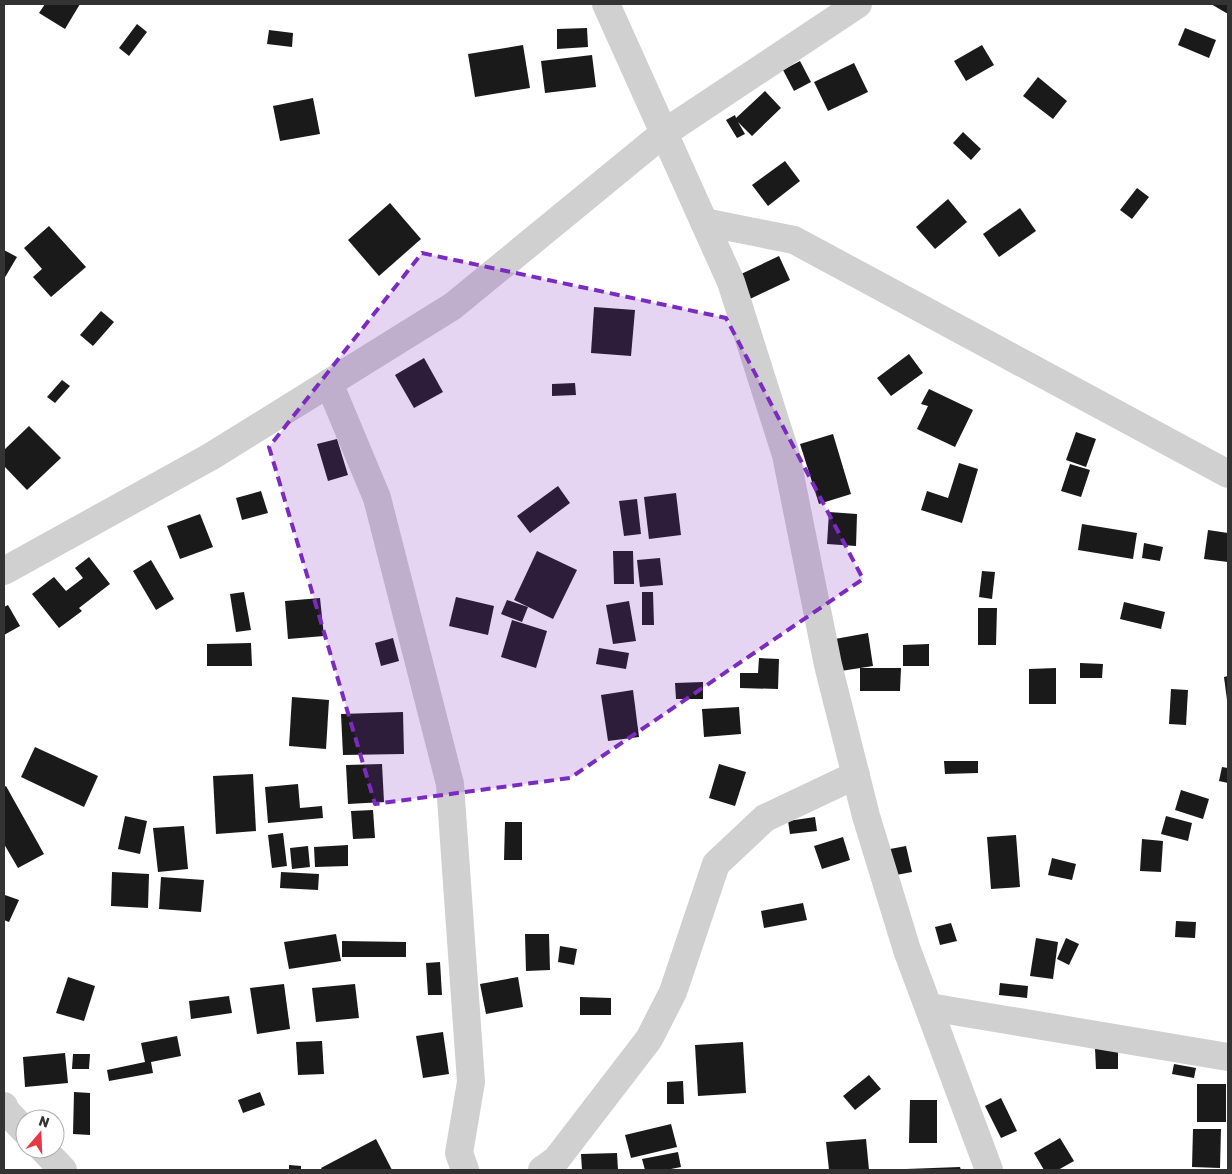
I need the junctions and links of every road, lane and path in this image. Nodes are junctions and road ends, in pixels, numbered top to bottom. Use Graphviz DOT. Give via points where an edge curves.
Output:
graph roads {
  1 [pos="606,4"];
  2 [pos="858,4"];
  3 [pos="664,133"];
  4 [pos="704,222"];
  5 [pos="329,383"];
  6 [pos="1228,474"];
  7 [pos="4,571"];
  8 [pos="856,775"];
  9 [pos="928,1007"];
  10 [pos="1228,1058"];
  11 [pos="4,1106"];
  12 [pos="15,1120"];
  13 [pos="53,1159"];
  14 [pos="64,1170"];
  15 [pos="465,1170"];
  16 [pos="542,1170"];
  17 [pos="989,1170"];
  1 -- 3 [label="street"];
  2 -- 3 [label="street"];
  3 -- 4 [label="street"];
  3 -- 5 [label="street" via="453,306"];
  4 -- 6 [label="street" via="794,240"];
  4 -- 8 [label="street" via="731,282 786,456 828,665"];
  5 -- 7 [label="street" via="210,457"];
  5 -- 15 [label="street" via="377,498 450,784 471,1082 459,1153"];
  8 -- 9 [label="street" via="907,950"];
  8 -- 16 [label="street" via="765,818 716,864 673,992 649,1039 556,1160"];
  9 -- 10 [label="street"];
  9 -- 17 [label="street"];
  11 -- 12 [label="street"];
  13 -- 14 [label="street"];
}
